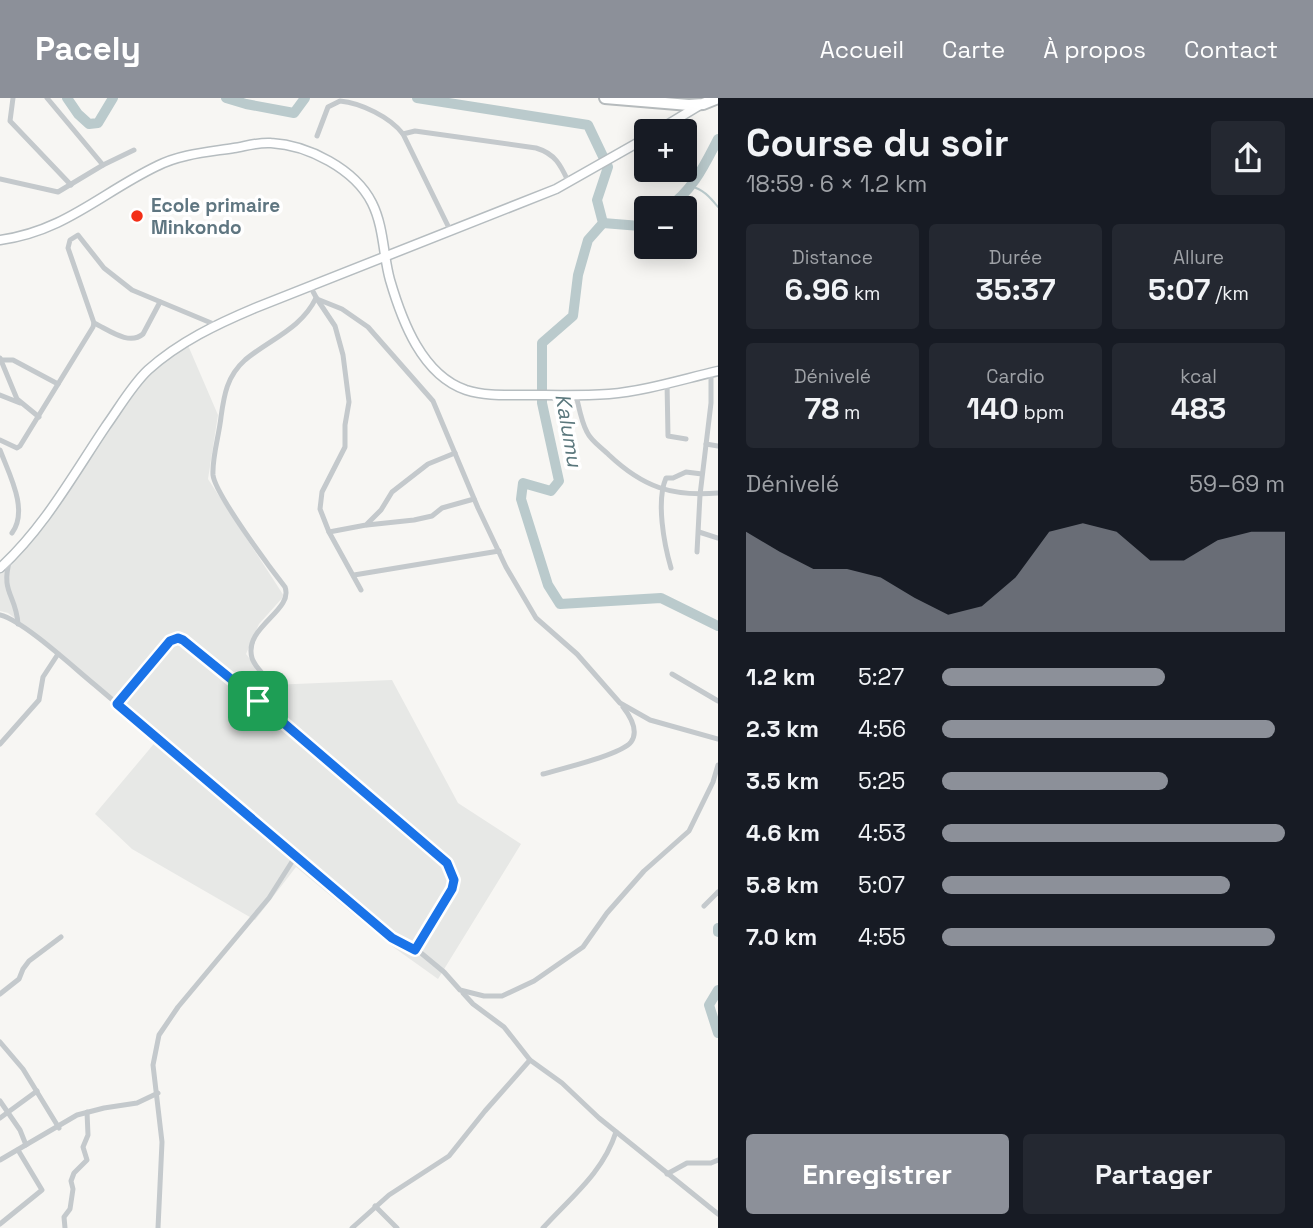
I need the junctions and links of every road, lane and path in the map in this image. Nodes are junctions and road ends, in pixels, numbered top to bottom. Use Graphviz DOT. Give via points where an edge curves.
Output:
graph roads {
  1 [pos="13,98"];
  2 [pos="47,98"];
  3 [pos="324,98"];
  4 [pos="605,98"];
  5 [pos="718,98"];
  6 [pos="639,100"];
  7 [pos="690,101"];
  8 [pos="675,104"];
  9 [pos="703,104"];
  10 [pos="328,107"];
  11 [pos="681,117"];
  12 [pos="677,119"];
  13 [pos="403,134"];
  14 [pos="317,136"];
  15 [pos="634,145"];
  16 [pos="134,150"];
  17 [pos="103,165"];
  18 [pos="0,179"];
  19 [pos="569,183"];
  20 [pos="71,185"];
  21 [pos="451,232"];
  22 [pos="0,240"];
  23 [pos="386,256"];
  24 [pos="310,286"];
  25 [pos="317,299"];
  26 [pos="160,302"];
  27 [pos="94,323"];
  28 [pos="216,325"];
  29 [pos="0,359"];
  30 [pos="715,372"];
  31 [pos="667,382"];
  32 [pos="58,384"];
  33 [pos="0,395"];
  34 [pos="576,395"];
  35 [pos="20,403"];
  36 [pos="38,418"];
  37 [pos="685,439"];
  38 [pos="0,440"];
  39 [pos="706,444"];
  40 [pos="718,446"];
  41 [pos="0,450"];
  42 [pos="455,453"];
  43 [pos="702,474"];
  44 [pos="663,491"];
  45 [pos="718,493"];
  46 [pos="700,495"];
  47 [pos="474,499"];
  48 [pos="366,526"];
  49 [pos="329,532"];
  50 [pos="699,532"];
  51 [pos="12,533"];
  52 [pos="718,538"];
  53 [pos="499,551"];
  54 [pos="697,552"];
  55 [pos="10,559"];
  56 [pos="0,568"];
  57 [pos="671,568"];
  58 [pos="354,575"];
  59 [pos="361,590"];
  60 [pos="0,615"];
  61 [pos="18,624"];
  62 [pos="58,654"];
  63 [pos="672,674"];
  64 [pos="258,701"];
  65 [pos="718,701"];
  66 [pos="620,703"];
  67 [pos="117,704"];
  68 [pos="718,741"];
  69 [pos="0,744"];
  70 [pos="718,765"];
  71 [pos="542,774"];
  72 [pos="295,857"];
  73 [pos="718,892"];
  74 [pos="704,906"];
  75 [pos="61,937"];
  76 [pos="415,950"];
  77 [pos="460,990"];
  78 [pos="0,994"];
  79 [pos="0,1042"];
  80 [pos="530,1060"];
  81 [pos="37,1091"];
  82 [pos="158,1093"];
  83 [pos="0,1101"];
  84 [pos="8,1112"];
  85 [pos="86,1112"];
  86 [pos="0,1118"];
  87 [pos="59,1128"];
  88 [pos="616,1132"];
  89 [pos="26,1145"];
  90 [pos="18,1150"];
  91 [pos="0,1160"];
  92 [pos="718,1160"];
  93 [pos="667,1174"];
  94 [pos="375,1206"];
  95 [pos="718,1214"];
  96 [pos="0,1224"];
  97 [pos="550,1225"];
  98 [pos="65,1228"];
  99 [pos="158,1228"];
  100 [pos="352,1228"];
  101 [pos="397,1228"];
  102 [pos="543,1228"];
  1 -- 20 [label="street" via="10,121"];
  2 -- 17 [label="street"];
  3 -- 10 [label="street"];
  4 -- 6 [label="highway"];
  5 -- 9 [label="highway"];
  6 -- 8 [label="highway"];
  7 -- 8 [label="highway"];
  7 -- 9 [label="highway"];
  8 -- 11 [label="highway"];
  9 -- 11 [label="main road"];
  10 -- 13 [label="street" via="345,101 393,122"];
  10 -- 14 [label="street"];
  11 -- 12 [label="main road"];
  13 -- 19 [label="street" via="415,131 545,151 557,160"];
  13 -- 21 [label="street"];
  15 -- 19 [label="main road"];
  16 -- 17 [label="street"];
  17 -- 20 [label="street"];
  18 -- 20 [label="street" via="58,192"];
  19 -- 21 [label="main road"];
  21 -- 23 [label="main road"];
  22 -- 23 [label="main road" via="66,220 159,165 197,153 270,142 312,151 347,173 373,205"];
  23 -- 24 [label="main road"];
  23 -- 34 [label="main road" via="410,335 445,379 466,390 494,395"];
  24 -- 25 [label="street"];
  24 -- 28 [label="main road"];
  25 -- 42 [label="street" via="354,315 383,342 433,401"];
  25 -- 49 [label="street" via="335,326 349,402 345,447 322,492 321,515"];
  25 -- 64 [label="street" via="304,319 235,371 224,396 214,478 287,594 251,649 253,660 272,684"];
  26 -- 27 [label="street" via="139,338 127,338"];
  26 -- 27 [label="street" via="107,271 78,235 68,248"];
  26 -- 28 [label="street"];
  27 -- 32 [label="street"];
  28 -- 55 [label="main road" via="144,374 63,494"];
  29 -- 32 [label="street" via="13,360"];
  29 -- 35 [label="street"];
  30 -- 31 [label="main road"];
  30 -- 39 [label="street"];
  31 -- 34 [label="main road" via="611,394"];
  31 -- 37 [label="street" via="668,436"];
  32 -- 36 [label="street"];
  33 -- 35 [label="street"];
  34 -- 44 [label="street" via="589,436 615,461"];
  35 -- 36 [label="street"];
  36 -- 38 [label="street" via="19,447"];
  39 -- 40 [label="street"];
  39 -- 43 [label="street"];
  41 -- 51 [label="street" via="19,514"];
  42 -- 47 [label="street"];
  42 -- 48 [label="street" via="428,464 392,492"];
  43 -- 44 [label="street" via="686,472 666,478"];
  43 -- 46 [label="street"];
  44 -- 46 [label="street"];
  44 -- 57 [label="street" via="663,531"];
  45 -- 46 [label="street"];
  46 -- 50 [label="street"];
  47 -- 48 [label="street" via="442,508 432,516"];
  47 -- 53 [label="street"];
  48 -- 49 [label="street"];
  49 -- 58 [label="street"];
  50 -- 52 [label="street"];
  50 -- 54 [label="street"];
  53 -- 58 [label="street"];
  53 -- 66 [label="street" via="531,613 577,654"];
  55 -- 56 [label="main road"];
  55 -- 61 [label="street" via="5,583"];
  58 -- 59 [label="street"];
  60 -- 61 [label="street"];
  61 -- 62 [label="street"];
  62 -- 67 [label="street"];
  62 -- 69 [label="street" via="43,677 37,704"];
  63 -- 65 [label="street"];
  64 -- 67 [label="street" via="178,638 170,641"];
  64 -- 76 [label="street" via="447,863 454,880 452,889"];
  66 -- 68 [label="street" via="650,720"];
  66 -- 71 [label="street" via="634,730 629,745"];
  67 -- 72 [label="street"];
  70 -- 77 [label="street" via="689,831 644,871 583,947 508,995"];
  72 -- 76 [label="street" via="392,938"];
  72 -- 82 [label="street" via="269,898 164,1026 153,1065"];
  73 -- 74 [label="street"];
  75 -- 78 [label="street" via="25,965 19,979"];
  76 -- 77 [label="street"];
  77 -- 80 [label="street" via="504,1027"];
  79 -- 81 [label="street"];
  80 -- 88 [label="street"];
  80 -- 94 [label="street" via="449,1156"];
  81 -- 84 [label="street"];
  81 -- 87 [label="street"];
  82 -- 85 [label="street" via="137,1103"];
  82 -- 99 [label="street" via="162,1142"];
  83 -- 84 [label="street"];
  84 -- 86 [label="street"];
  84 -- 89 [label="street"];
  85 -- 87 [label="street"];
  85 -- 98 [label="street" via="88,1135 83,1147 87,1160 71,1181 71,1209 64,1217"];
  87 -- 89 [label="street"];
  88 -- 93 [label="street"];
  88 -- 97 [label="street" via="607,1156"];
  89 -- 90 [label="street"];
  90 -- 91 [label="street"];
  90 -- 96 [label="street" via="42,1190"];
  92 -- 93 [label="street" via="687,1163"];
  93 -- 95 [label="street"];
  94 -- 100 [label="street"];
  94 -- 101 [label="street"];
  97 -- 102 [label="street"];
}
